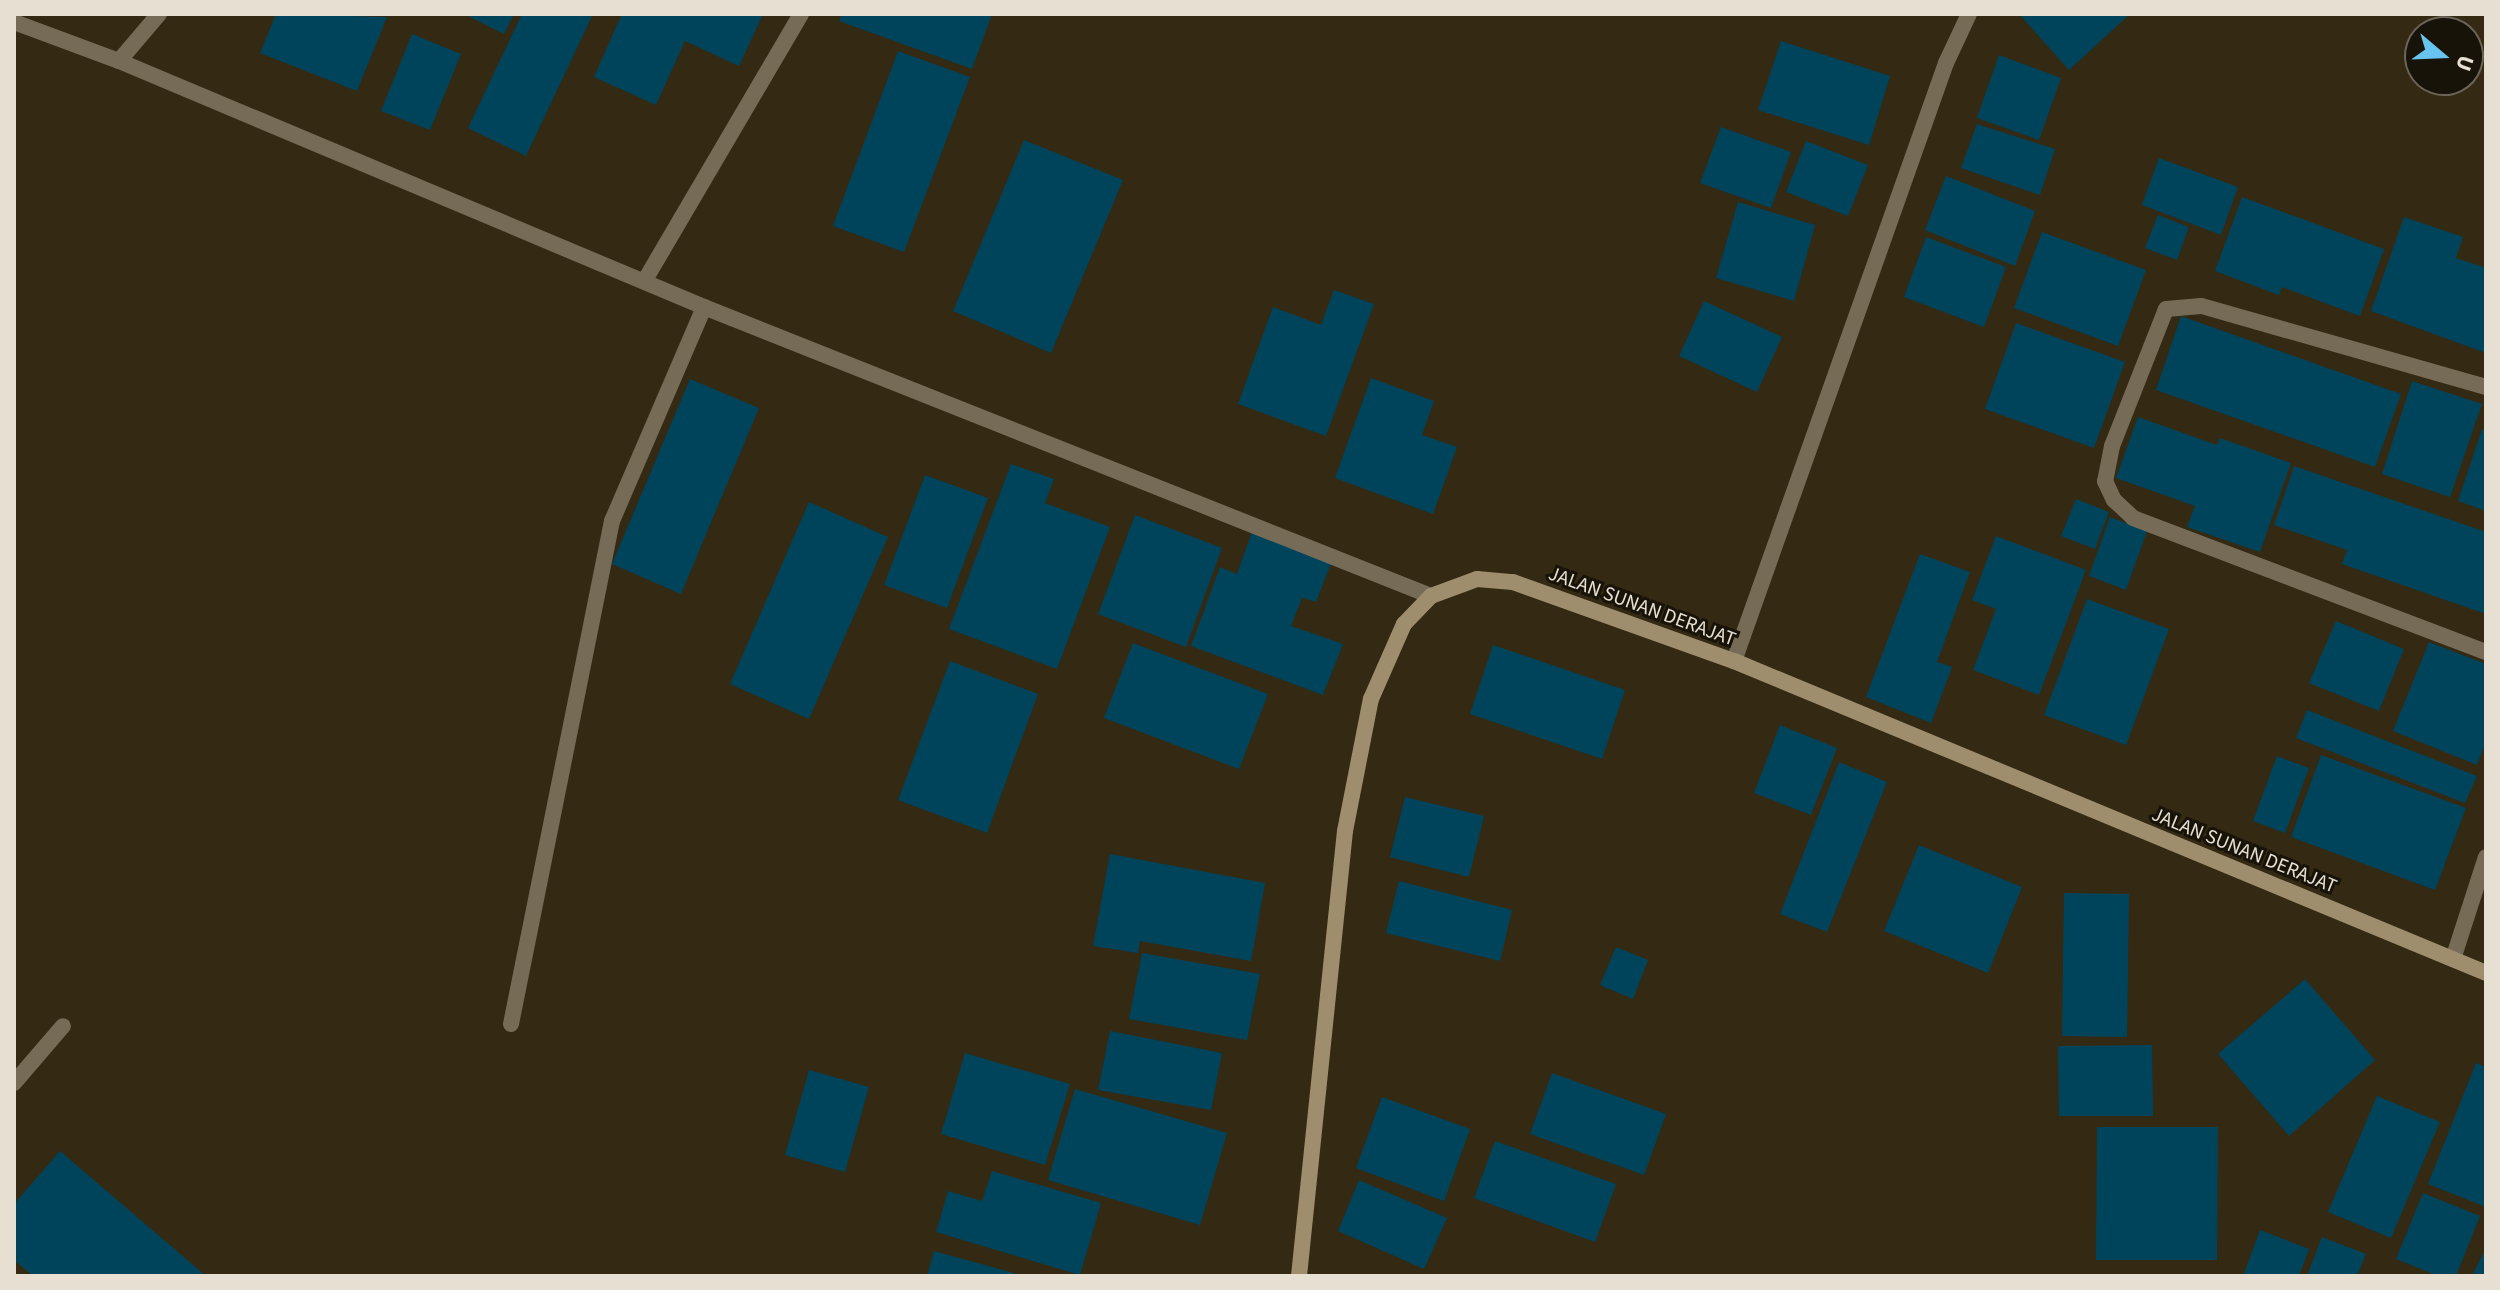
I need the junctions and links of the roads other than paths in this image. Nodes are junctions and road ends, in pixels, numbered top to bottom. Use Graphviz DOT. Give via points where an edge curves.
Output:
graph roads {
  1 [pos="159,14"];
  2 [pos="801,14"];
  3 [pos="1969,14"];
  4 [pos="14,22"];
  5 [pos="119,61"];
  6 [pos="645,280"];
  7 [pos="704,307"];
  8 [pos="2486,387"];
  9 [pos="1431,596"];
  10 [pos="2486,652"];
  11 [pos="1734,661"];
  12 [pos="2486,857"];
  13 [pos="2453,959"];
  14 [pos="2486,973"];
  15 [pos="511,1024"];
  16 [pos="63,1026"];
  17 [pos="14,1083"];
  18 [pos="1299,1276"];
  1 -- 5 [label="street"];
  2 -- 6 [label="street"];
  3 -- 11 [label="street" via="1946,63"];
  4 -- 5 [label="street"];
  5 -- 6 [label="street"];
  6 -- 7 [label="street"];
  7 -- 9 [label="street"];
  7 -- 15 [label="street" via="612,521"];
  8 -- 10 [label="street" via="2201,306 2166,309 2112,446 2105,481 2114,500 2133,518"];
  9 -- 11 [label="street, JALAN SUNAN DERAJAT" via="1477,579 1513,582"];
  9 -- 18 [label="street, JALAN SUNAN DERAJAT" via="1404,624 1379,675 1362,743 1345,831"];
  11 -- 13 [label="street, JALAN SUNAN DERAJAT"];
  12 -- 13 [label="street"];
  13 -- 14 [label="street, JALAN SUNAN DERAJAT"];
  16 -- 17 [label="street"];
}
